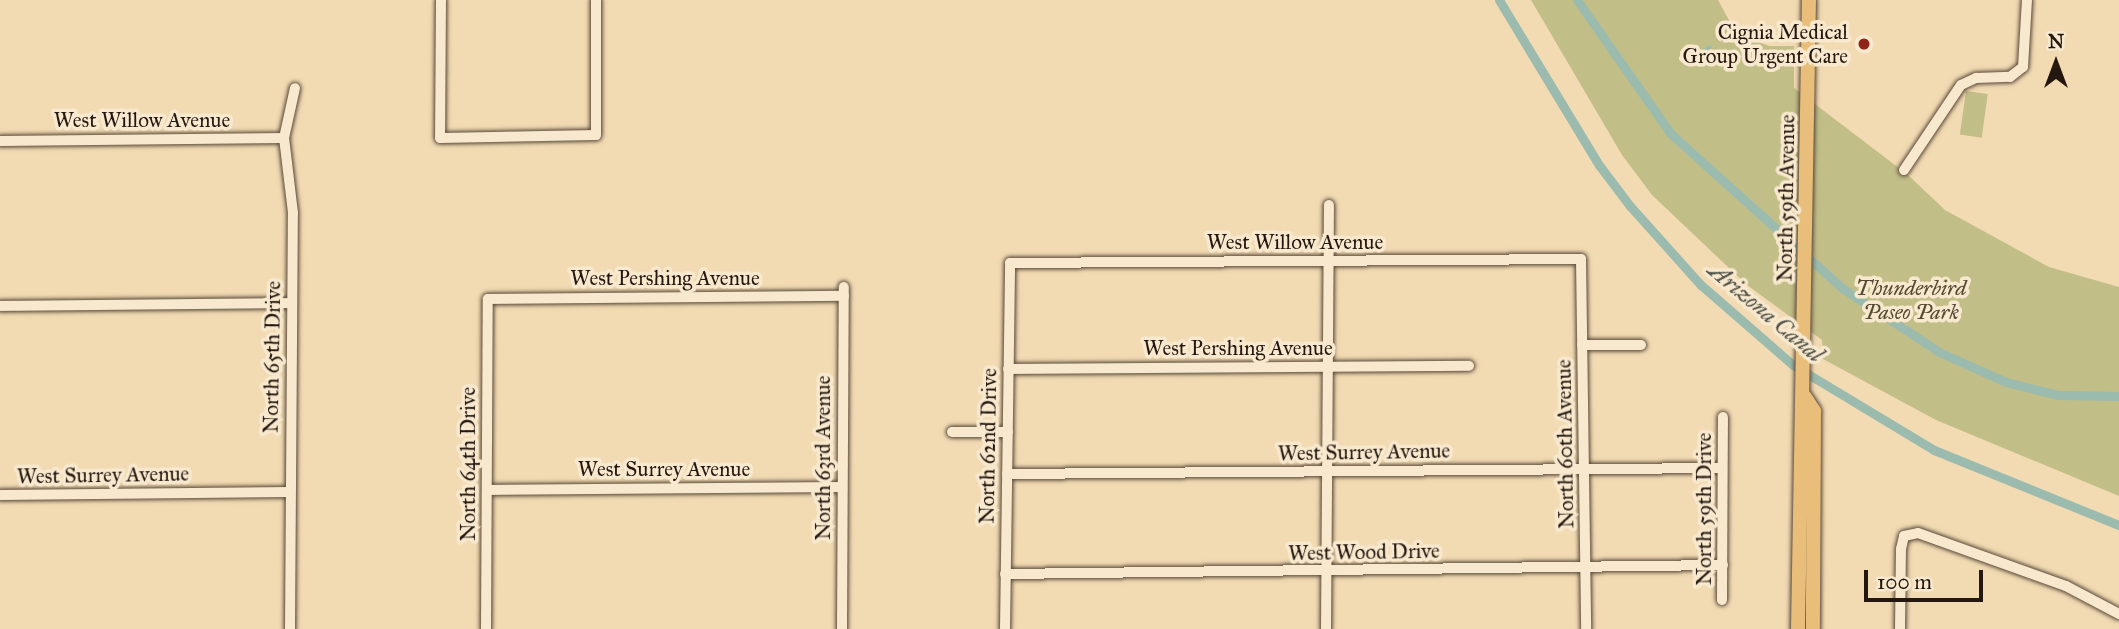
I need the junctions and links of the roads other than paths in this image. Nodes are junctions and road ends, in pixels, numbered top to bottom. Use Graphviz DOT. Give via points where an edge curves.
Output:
graph roads {
  1 [pos="441,0"];
  2 [pos="596,0"];
  3 [pos="1809,0"];
  4 [pos="2027,0"];
  5 [pos="295,88"];
  6 [pos="284,138"];
  7 [pos="0,141"];
  8 [pos="1904,170"];
  9 [pos="1329,205"];
  10 [pos="1581,259"];
  11 [pos="1329,261"];
  12 [pos="1010,263"];
  13 [pos="844,292"];
  14 [pos="488,299"];
  15 [pos="291,303"];
  16 [pos="0,306"];
  17 [pos="1582,345"];
  18 [pos="1641,345"];
  19 [pos="1328,366"];
  20 [pos="1469,366"];
  21 [pos="1008,369"];
  22 [pos="1805,391"];
  23 [pos="1723,417"];
  24 [pos="953,432"];
  25 [pos="1008,432"];
  26 [pos="1722,468"];
  27 [pos="1585,469"];
  28 [pos="1327,472"];
  29 [pos="1007,474"];
  30 [pos="842,487"];
  31 [pos="487,490"];
  32 [pos="290,492"];
  33 [pos="0,495"];
  34 [pos="1723,565"];
  35 [pos="1586,567"];
  36 [pos="1326,572"];
  37 [pos="1005,574"];
  38 [pos="1722,600"];
  39 [pos="2119,614"];
  40 [pos="290,629"];
  41 [pos="486,629"];
  42 [pos="842,629"];
  43 [pos="1005,629"];
  44 [pos="1326,629"];
  45 [pos="1586,629"];
  46 [pos="1798,629"];
  47 [pos="1813,629"];
  48 [pos="1900,629"];
  1 -- 2 [label="street" via="440,138 596,135"];
  3 -- 22 [label="main road, North 59th Avenue"];
  4 -- 8 [label="street" via="2023,67 2010,77 1976,78 1961,85"];
  5 -- 6 [label="street, North 65th Drive"];
  6 -- 7 [label="street, West Willow Avenue"];
  6 -- 15 [label="street, North 65th Drive" via="293,213"];
  9 -- 11 [label="street"];
  10 -- 11 [label="street, West Willow Avenue"];
  10 -- 17 [label="street, North 60th Avenue"];
  11 -- 12 [label="street, West Willow Avenue"];
  11 -- 19 [label="street"];
  12 -- 21 [label="street, North 62nd Drive"];
  13 -- 14 [label="street, West Pershing Avenue"];
  13 -- 30 [label="street, North 63rd Avenue"];
  14 -- 31 [label="street, North 64th Drive"];
  15 -- 16 [label="street"];
  15 -- 32 [label="street, North 65th Drive"];
  17 -- 18 [label="street"];
  17 -- 27 [label="street, North 60th Avenue"];
  19 -- 20 [label="street, West Pershing Avenue"];
  19 -- 21 [label="street, West Pershing Avenue"];
  19 -- 28 [label="street"];
  21 -- 25 [label="street, North 62nd Drive"];
  22 -- 46 [label="main road, North 59th Avenue" via="1799,407"];
  22 -- 47 [label="main road, North 59th Avenue" via="1814,411"];
  23 -- 26 [label="street, North 59th Drive"];
  24 -- 25 [label="street"];
  25 -- 29 [label="street, North 62nd Drive"];
  26 -- 27 [label="street, West Surrey Avenue"];
  26 -- 34 [label="street, North 59th Drive"];
  27 -- 28 [label="street, West Surrey Avenue"];
  27 -- 35 [label="street, North 60th Avenue"];
  28 -- 29 [label="street, West Surrey Avenue"];
  28 -- 36 [label="street"];
  29 -- 37 [label="street, North 62nd Drive"];
  30 -- 31 [label="street, West Surrey Avenue"];
  30 -- 42 [label="street, North 63rd Avenue"];
  31 -- 41 [label="street, North 64th Drive"];
  32 -- 33 [label="street, West Surrey Avenue"];
  32 -- 40 [label="street, North 65th Drive"];
  34 -- 35 [label="street, West Wood Drive"];
  34 -- 38 [label="street, North 59th Drive"];
  35 -- 36 [label="street, West Wood Drive"];
  35 -- 45 [label="street, North 60th Avenue"];
  36 -- 37 [label="street, West Wood Drive"];
  36 -- 44 [label="street"];
  37 -- 43 [label="street, North 62nd Drive"];
  39 -- 48 [label="street" via="2066,586 1917,533 1903,536"];
}
